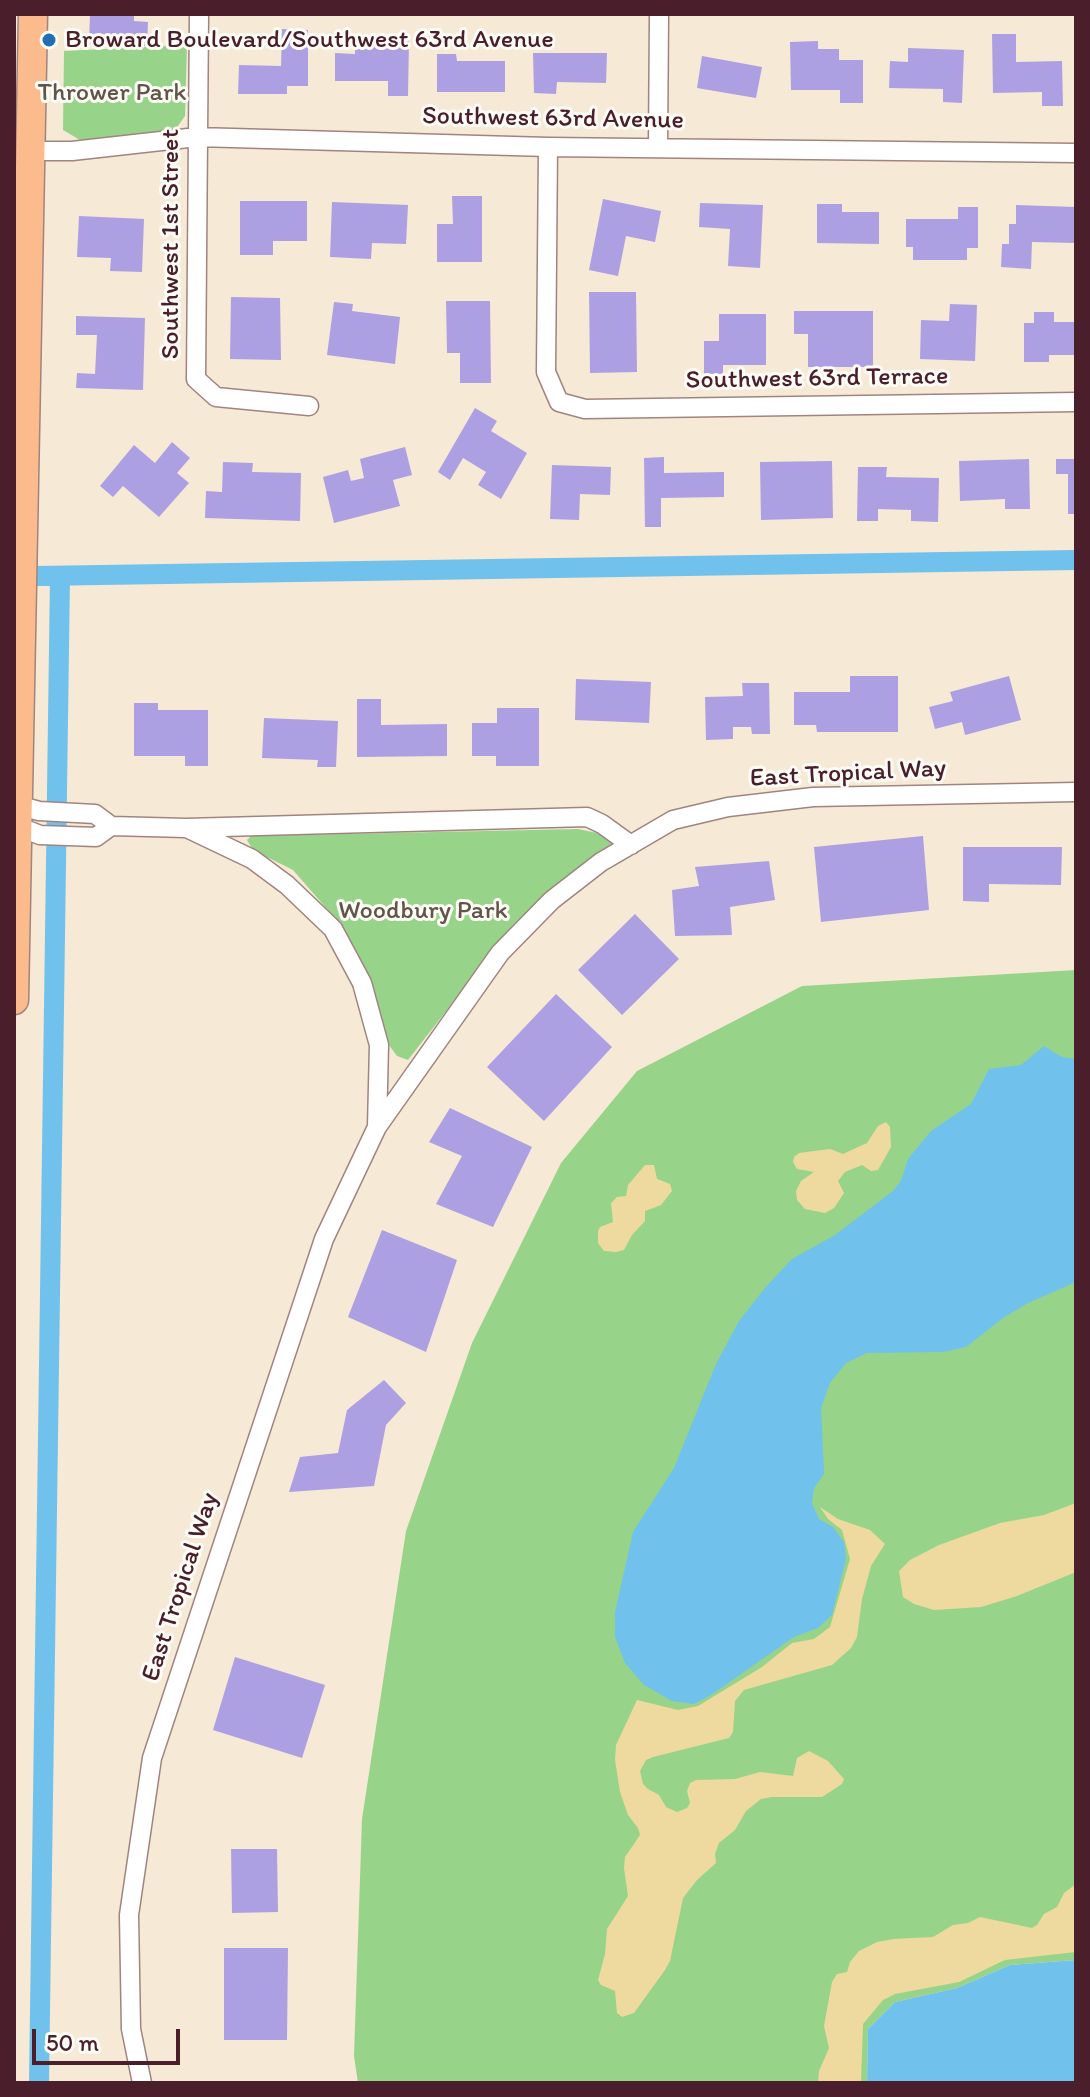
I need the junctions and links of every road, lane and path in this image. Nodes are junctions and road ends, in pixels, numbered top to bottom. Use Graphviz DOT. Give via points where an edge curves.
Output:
graph roads {
  1 [pos="33,14"];
  2 [pos="199,14"];
  3 [pos="659,14"];
  4 [pos="197,137"];
  5 [pos="22,146"];
  6 [pos="548,147"];
  7 [pos="658,147"];
  8 [pos="1076,153"];
  9 [pos="1076,402"];
  10 [pos="309,406"];
  11 [pos="19,425"];
  12 [pos="1076,792"];
  13 [pos="25,820"];
  14 [pos="186,828"];
  15 [pos="104,831"];
  16 [pos="631,845"];
  17 [pos="14,1000"];
  18 [pos="377,1127"];
  19 [pos="142,2083"];
  1 -- 5 [label="main road"];
  2 -- 4 [label="street, Southwest 1st Street"];
  3 -- 7 [label="street"];
  4 -- 5 [label="street, Southwest 63rd Avenue" via="72,151"];
  4 -- 6 [label="street, Southwest 63rd Avenue"];
  4 -- 10 [label="street, Southwest 1st Street" via="196,379 216,397"];
  5 -- 11 [label="main road"];
  6 -- 7 [label="street, Southwest 63rd Avenue"];
  6 -- 9 [label="street, Southwest 63rd Terrace" via="546,372 559,402 585,409"];
  7 -- 8 [label="street, Southwest 63rd Avenue"];
  11 -- 13 [label="main road"];
  12 -- 16 [label="street, East Tropical Way" via="813,797 728,807 673,820"];
  13 -- 15 [label="street, East Tropical Way"];
  13 -- 15 [label="street" via="95,814"];
  13 -- 17 [label="main road"];
  14 -- 15 [label="street, East Tropical Way"];
  14 -- 16 [label="street, East Tropical Way" via="587,817"];
  14 -- 18 [label="street, East Tropical Way" via="252,859 333,929 362,983 379,1045"];
  16 -- 18 [label="street, East Tropical Way" via="552,900 500,953"];
  18 -- 19 [label="street, East Tropical Way" via="324,1239 152,1758 129,1915 131,2029"];
}
